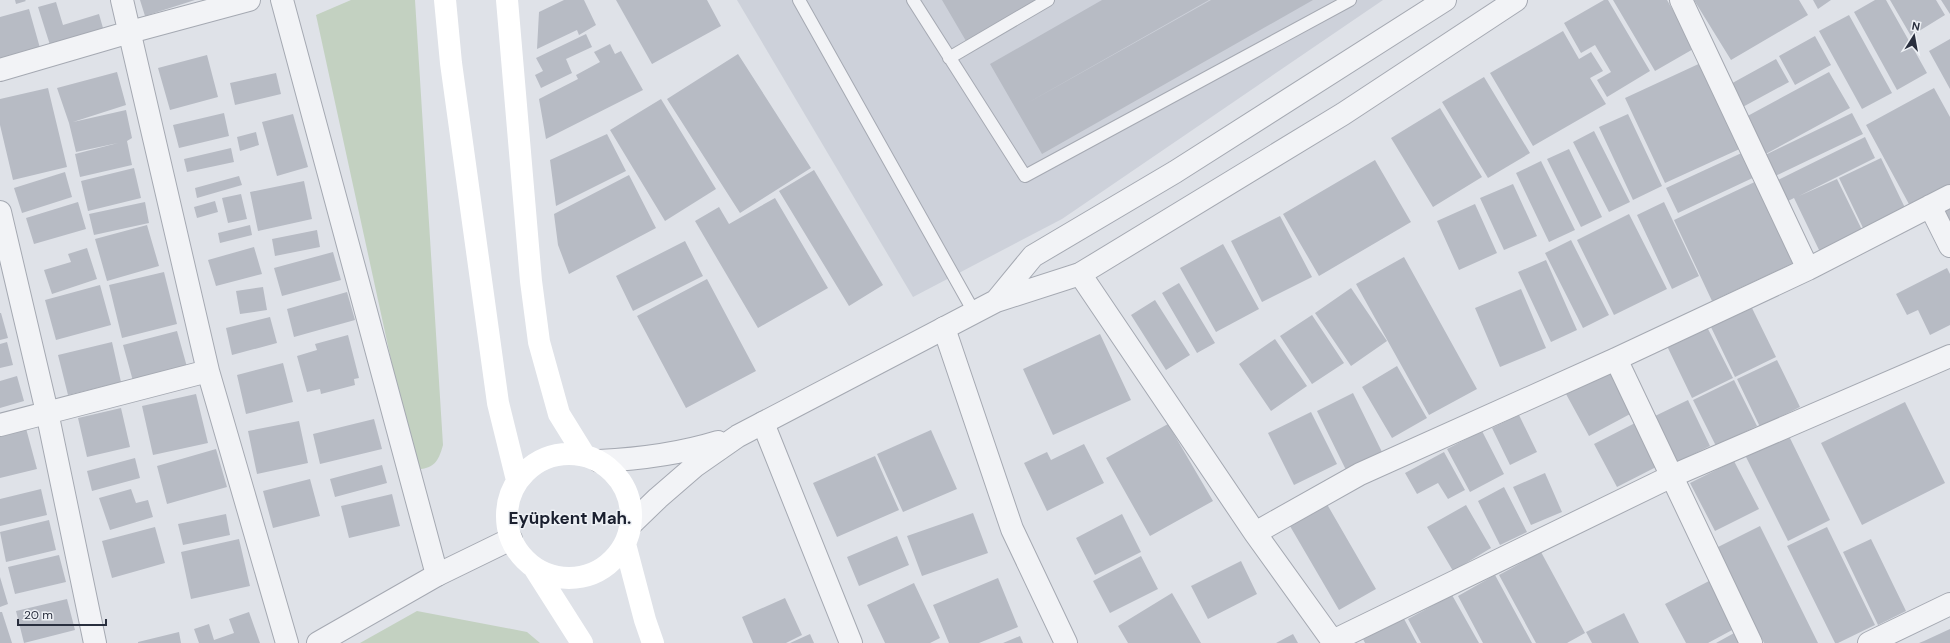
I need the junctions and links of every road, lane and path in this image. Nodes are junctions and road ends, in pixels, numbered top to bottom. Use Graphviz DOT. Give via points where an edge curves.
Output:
graph roads {
  1 [pos="122,0"];
  2 [pos="249,0"];
  3 [pos="282,0"];
  4 [pos="445,0"];
  5 [pos="507,0"];
  6 [pos="799,0"];
  7 [pos="913,0"];
  8 [pos="1048,0"];
  9 [pos="1350,0"];
  10 [pos="1445,0"];
  11 [pos="1516,0"];
  12 [pos="1681,0"];
  13 [pos="130,32"];
  14 [pos="949,58"];
  15 [pos="0,70"];
  16 [pos="1950,196"];
  17 [pos="1930,206"];
  18 [pos="0,212"];
  19 [pos="1950,246"];
  20 [pos="1808,269"];
  21 [pos="1080,274"];
  22 [pos="996,301"];
  23 [pos="974,312"];
  24 [pos="944,328"];
  25 [pos="1950,356"];
  26 [pos="1616,359"];
  27 [pos="208,371"];
  28 [pos="47,412"];
  29 [pos="763,422"];
  30 [pos="0,424"];
  31 [pos="738,436"];
  32 [pos="592,459"];
  33 [pos="1672,476"];
  34 [pos="517,480"];
  35 [pos="1255,533"];
  36 [pos="628,534"];
  37 [pos="511,539"];
  38 [pos="535,568"];
  39 [pos="437,575"];
  40 [pos="1950,604"];
  41 [pos="1333,642"];
  42 [pos="95,643"];
  43 [pos="287,643"];
  44 [pos="318,643"];
  45 [pos="582,643"];
  46 [pos="653,643"];
  47 [pos="851,643"];
  48 [pos="1066,643"];
  49 [pos="1751,643"];
  50 [pos="1869,643"];
  1 -- 13 [label="street"];
  2 -- 13 [label="street"];
  3 -- 39 [label="street"];
  4 -- 34 [label="main road" via="451,63 498,403"];
  5 -- 32 [label="main road" via="539,342 559,414"];
  6 -- 23 [label="lane"];
  7 -- 14 [label="lane"];
  8 -- 14 [label="lane"];
  9 -- 14 [label="lane" via="1025,176"];
  10 -- 22 [label="street" via="1175,172 1033,256"];
  11 -- 21 [label="street" via="1343,114"];
  12 -- 20 [label="street"];
  13 -- 15 [label="street"];
  13 -- 27 [label="street"];
  16 -- 17 [label="street"];
  17 -- 19 [label="street"];
  17 -- 20 [label="street"];
  18 -- 28 [label="street"];
  20 -- 26 [label="street"];
  21 -- 22 [label="street"];
  21 -- 35 [label="street"];
  22 -- 23 [label="street"];
  23 -- 24 [label="street"];
  24 -- 29 [label="street"];
  24 -- 48 [label="street" via="1012,529"];
  25 -- 33 [label="street"];
  26 -- 33 [label="street"];
  26 -- 35 [label="street" via="1360,474"];
  27 -- 28 [label="street"];
  27 -- 43 [label="street"];
  28 -- 30 [label="street"];
  28 -- 42 [label="street"];
  29 -- 31 [label="street"];
  29 -- 47 [label="street"];
  31 -- 32 [label="street" via="689,451 641,459"];
  31 -- 36 [label="street" via="695,466 658,498"];
  32 -- 34 [label="main road" via="566,454 547,457 530,466"];
  32 -- 36 [label="main road" via="614,473 625,488 631,506"];
  33 -- 41 [label="street"];
  33 -- 49 [label="street"];
  34 -- 37 [label="main road" via="509,499 506,520"];
  35 -- 41 [label="street"];
  36 -- 38 [label="main road" via="612,562 595,573 575,578 554,577"];
  36 -- 46 [label="main road" via="645,620"];
  37 -- 38 [label="main road" via="521,556"];
  37 -- 39 [label="street"];
  38 -- 45 [label="main road"];
  39 -- 44 [label="street"];
  40 -- 50 [label="street"];
}
